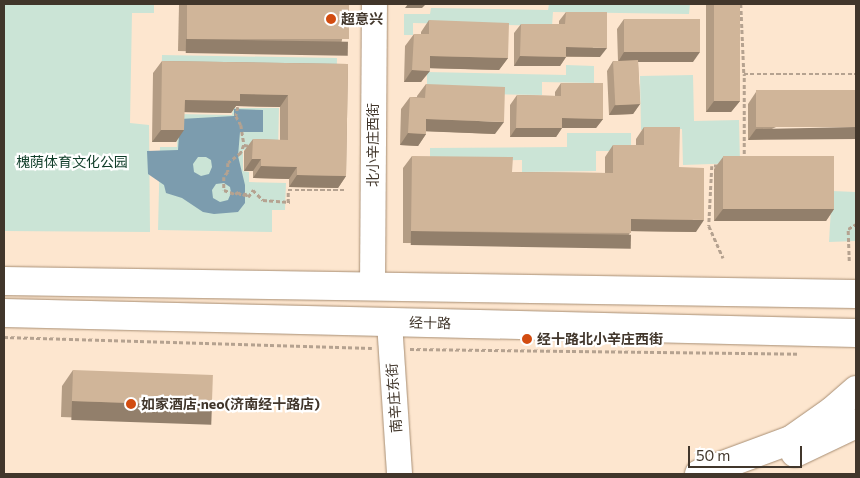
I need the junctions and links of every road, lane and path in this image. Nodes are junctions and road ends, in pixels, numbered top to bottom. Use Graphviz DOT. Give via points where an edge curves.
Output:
graph roads {
  1 [pos="374,4"];
  2 [pos="741,4"];
  3 [pos="744,74"];
  4 [pos="856,74"];
  5 [pos="238,108"];
  6 [pos="244,144"];
  7 [pos="254,146"];
  8 [pos="720,166"];
  9 [pos="742,166"];
  10 [pos="345,190"];
  11 [pos="856,224"];
  12 [pos="722,258"];
  13 [pos="848,261"];
  14 [pos="4,281"];
  15 [pos="372,286"];
  16 [pos="856,294"];
  17 [pos="4,313"];
  18 [pos="389,322"];
  19 [pos="856,333"];
  20 [pos="4,337"];
  21 [pos="391,349"];
  22 [pos="802,354"];
  23 [pos="856,390"];
  24 [pos="856,424"];
  25 [pos="399,474"];
  26 [pos="699,474"];
  27 [pos="748,474"];
  1 -- 15 [label="main road, 北小辛庄西街"];
  2 -- 3 [label="path"];
  3 -- 4 [label="path"];
  3 -- 9 [label="path" via="745,151"];
  5 -- 6 [label="path" via="236,116"];
  6 -- 7 [label="path"];
  6 -- 10 [label="path" via="239,155 228,163 224,190 243,196 245,193 248,197 253,190 263,200 289,202 288,190"];
  8 -- 12 [label="path" via="712,166 709,226"];
  11 -- 13 [label="path" via="848,229"];
  14 -- 15 [label="main road"];
  15 -- 16 [label="main road"];
  17 -- 18 [label="main road, 经十路"];
  18 -- 19 [label="main road, 经十路"];
  18 -- 21 [label="main road, 南辛庄东街"];
  20 -- 21 [label="path"];
  21 -- 22 [label="path"];
  21 -- 25 [label="main road, 南辛庄东街"];
  23 -- 26 [label="main road" via="791,440"];
  24 -- 27 [label="main road"];
}
